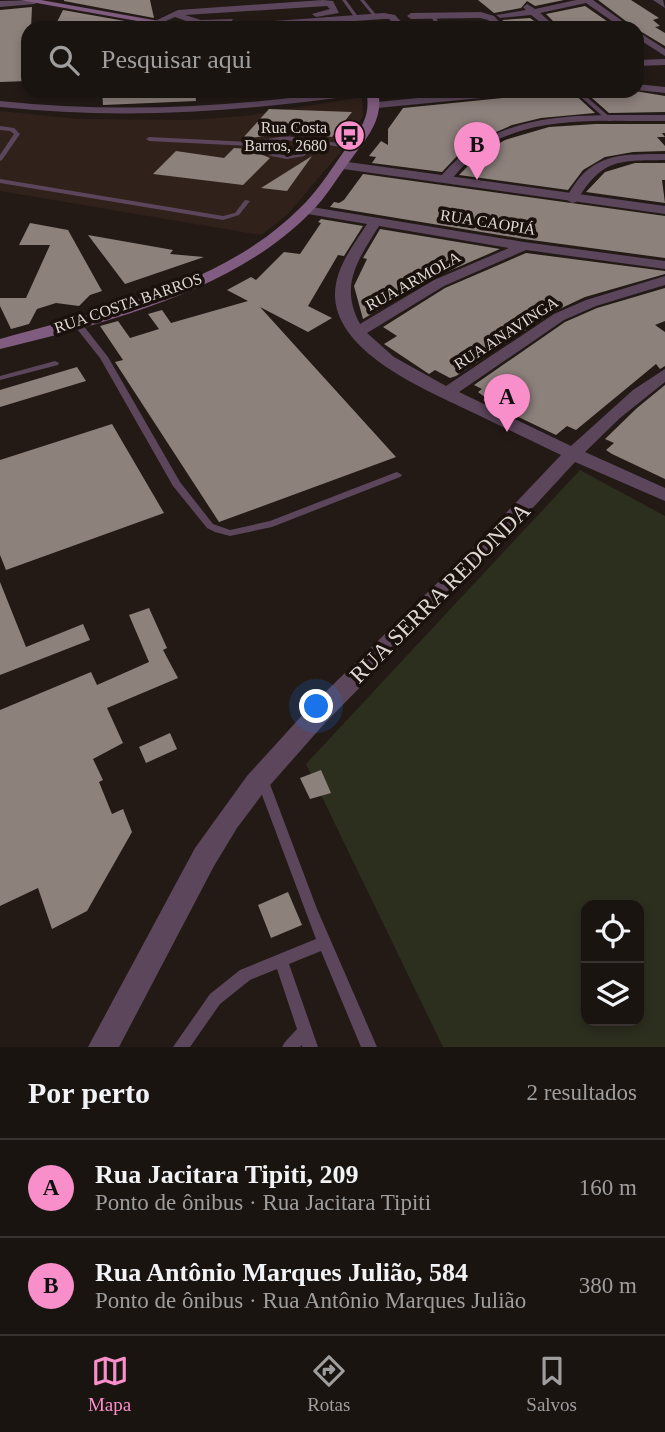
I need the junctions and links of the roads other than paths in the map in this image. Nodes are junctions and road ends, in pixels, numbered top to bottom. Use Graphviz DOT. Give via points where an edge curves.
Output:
graph roads {
  1 [pos="218,0"];
  2 [pos="344,0"];
  3 [pos="362,0"];
  4 [pos="518,0"];
  5 [pos="587,0"];
  6 [pos="657,0"];
  7 [pos="30,1"];
  8 [pos="329,1"];
  9 [pos="52,2"];
  10 [pos="186,3"];
  11 [pos="0,5"];
  12 [pos="665,5"];
  13 [pos="533,12"];
  14 [pos="432,15"];
  15 [pos="500,15"];
  16 [pos="376,16"];
  17 [pos="411,16"];
  18 [pos="357,17"];
  19 [pos="152,21"];
  20 [pos="159,21"];
  21 [pos="194,21"];
  22 [pos="226,21"];
  23 [pos="306,21"];
  24 [pos="396,21"];
  25 [pos="436,21"];
  26 [pos="494,21"];
  27 [pos="544,21"];
  28 [pos="618,21"];
  29 [pos="644,39"];
  30 [pos="665,53"];
  31 [pos="665,62"];
  32 [pos="644,63"];
  33 [pos="644,88"];
  34 [pos="665,90"];
  35 [pos="312,98"];
  36 [pos="374,98"];
  37 [pos="450,98"];
  38 [pos="585,98"];
  39 [pos="0,104"];
  40 [pos="377,105"];
  41 [pos="665,118"];
  42 [pos="610,120"];
  43 [pos="0,128"];
  44 [pos="149,139"];
  45 [pos="313,141"];
  46 [pos="250,144"];
  47 [pos="354,147"];
  48 [pos="665,157"];
  49 [pos="0,159"];
  50 [pos="341,165"];
  51 [pos="444,180"];
  52 [pos="0,181"];
  53 [pos="572,199"];
  54 [pos="247,201"];
  55 [pos="306,210"];
  56 [pos="665,210"];
  57 [pos="375,222"];
  58 [pos="524,246"];
  59 [pos="665,265"];
  60 [pos="665,280"];
  61 [pos="76,322"];
  62 [pos="358,332"];
  63 [pos="0,344"];
  64 [pos="55,363"];
  65 [pos="665,374"];
  66 [pos="0,378"];
  67 [pos="447,393"];
  68 [pos="573,454"];
  69 [pos="397,475"];
  70 [pos="665,495"];
  71 [pos="262,779"];
  72 [pos="326,942"];
  73 [pos="281,960"];
  74 [pos="305,1031"];
  75 [pos="103,1047"];
  76 [pos="181,1047"];
  77 [pos="290,1047"];
  78 [pos="310,1047"];
  79 [pos="369,1047"];
  1 -- 10 [label="street"];
  2 -- 18 [label="lane"];
  3 -- 16 [label="lane"];
  4 -- 13 [label="street"];
  5 -- 13 [label="street"];
  5 -- 28 [label="street"];
  6 -- 12 [label="street"];
  7 -- 9 [label="main road"];
  7 -- 11 [label="street"];
  8 -- 22 [label="street" via="335,11"];
  9 -- 19 [label="main road"];
  13 -- 15 [label="street"];
  13 -- 27 [label="street"];
  14 -- 17 [label="street"];
  14 -- 25 [label="lane"];
  14 -- 26 [label="street" via="481,15"];
  16 -- 18 [label="street"];
  16 -- 24 [label="street"];
  18 -- 23 [label="street"];
  20 -- 21 [label="street" via="174,14"];
  29 -- 30 [label="street"];
  31 -- 32 [label="street"];
  33 -- 34 [label="street"];
  35 -- 39 [label="street" via="222,110 108,111"];
  36 -- 40 [label="main road"];
  37 -- 40 [label="street"];
  38 -- 42 [label="lane"];
  40 -- 47 [label="main road, RUA COSTA BARROS"];
  41 -- 42 [label="street"];
  42 -- 51 [label="street" via="514,129 478,146"];
  43 -- 49 [label="lane" via="17,134"];
  44 -- 46 [label="lane"];
  45 -- 46 [label="lane" via="286,138"];
  45 -- 46 [label="lane" via="309,150 293,158 275,157"];
  45 -- 47 [label="lane"];
  47 -- 50 [label="main road, RUA COSTA BARROS"];
  48 -- 53 [label="street" via="632,158 593,168 579,182"];
  50 -- 51 [label="street"];
  50 -- 55 [label="main road, RUA COSTA BARROS"];
  51 -- 53 [label="street"];
  52 -- 54 [label="lane" via="223,218 237,214"];
  53 -- 56 [label="street"];
  55 -- 57 [label="street, RUA CAOPIÁ"];
  55 -- 61 [label="main road, RUA COSTA BARROS" via="226,267 161,295"];
  57 -- 58 [label="street, RUA CAOPIÁ"];
  57 -- 62 [label="street" via="344,282 343,300"];
  58 -- 59 [label="street, RUA CAOPIÁ"];
  58 -- 62 [label="street, RUA ARMOLA" via="439,283"];
  60 -- 67 [label="street, RUA ANAVINGA" via="559,317"];
  61 -- 63 [label="main road, RUA COSTA BARROS"];
  61 -- 69 [label="lane" via="104,357 176,484 218,530 230,533 272,523"];
  62 -- 67 [label="street" via="387,361"];
  64 -- 66 [label="lane"];
  65 -- 68 [label="street, RUA SERRA REDONDA"];
  67 -- 68 [label="street"];
  68 -- 70 [label="street"];
  68 -- 71 [label="street, RUA SERRA REDONDA" via="297,737"];
  71 -- 72 [label="lane"];
  71 -- 75 [label="street, RUA SERRA REDONDA" via="197,870"];
  72 -- 73 [label="lane"];
  72 -- 79 [label="lane"];
  73 -- 74 [label="lane"];
  73 -- 76 [label="lane" via="245,975 215,999"];
  74 -- 77 [label="lane"];
  74 -- 78 [label="lane"];
}
